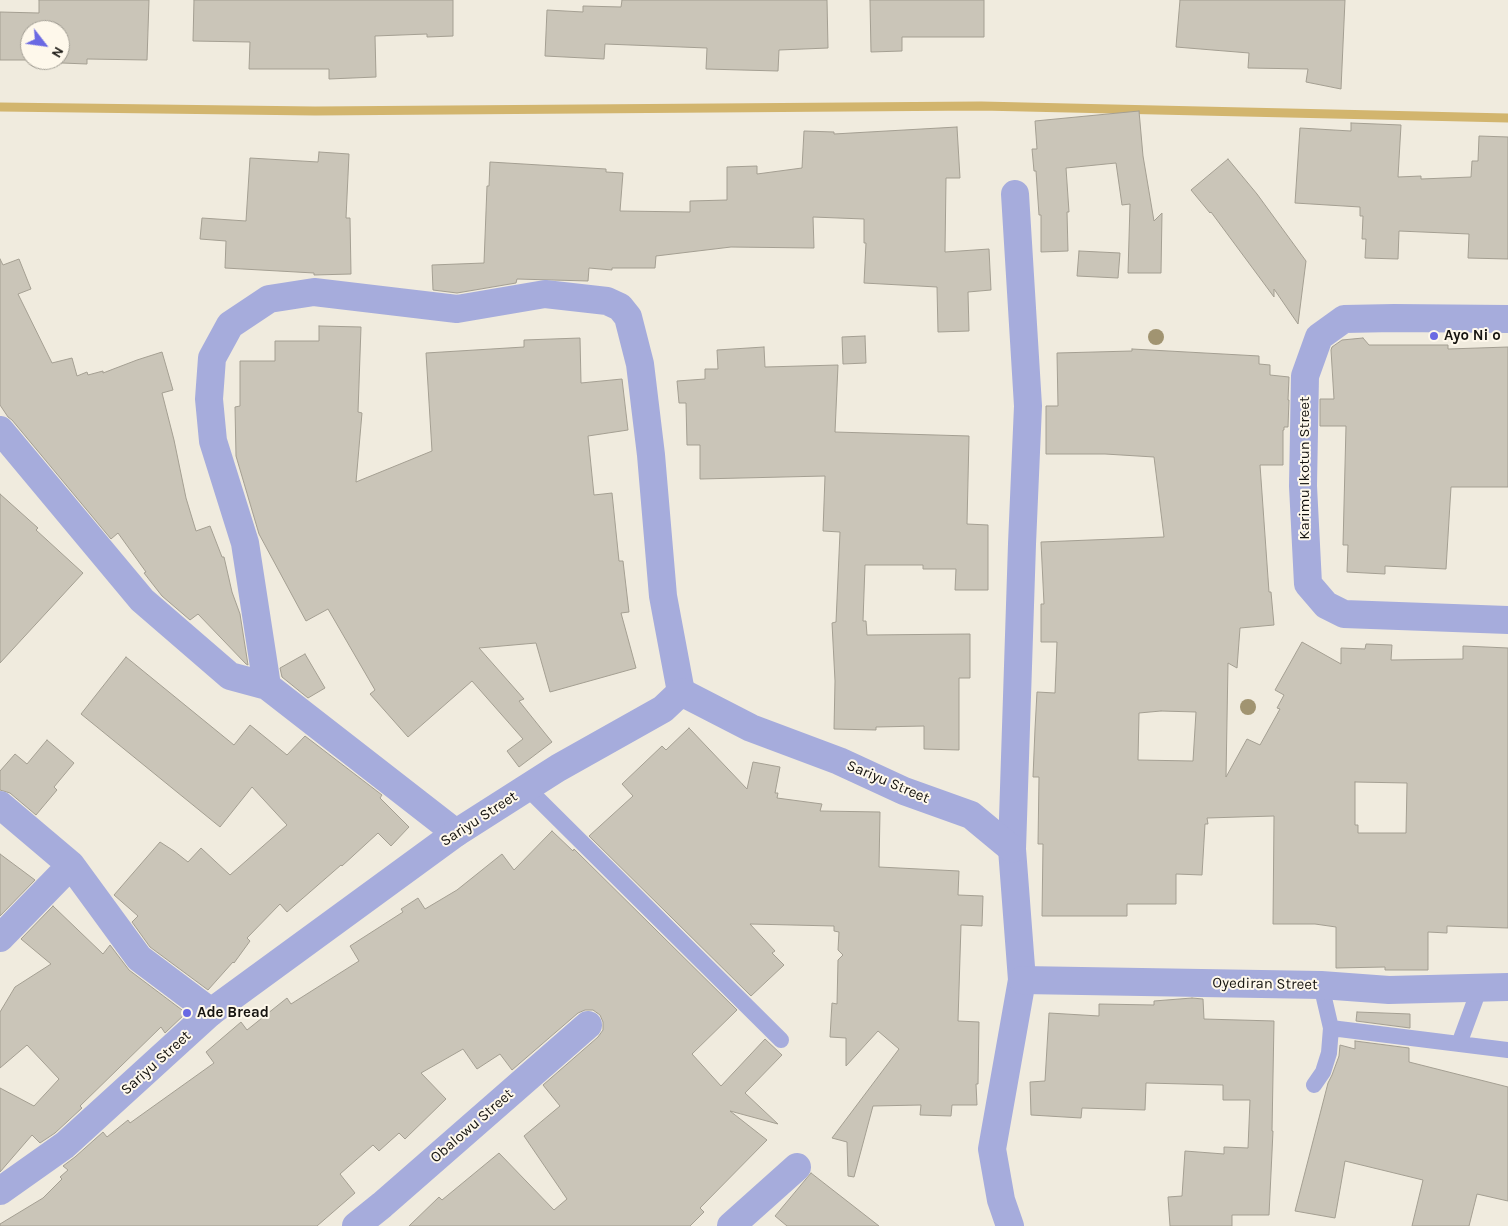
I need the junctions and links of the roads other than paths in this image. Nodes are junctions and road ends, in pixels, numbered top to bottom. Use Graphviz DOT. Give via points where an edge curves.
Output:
graph roads {
  1 [pos="1015,194"];
  2 [pos="1508,319"];
  3 [pos="0,430"];
  4 [pos="1508,620"];
  5 [pos="267,686"];
  6 [pos="681,692"];
  7 [pos="526,788"];
  8 [pos="0,805"];
  9 [pos="456,833"];
  10 [pos="1012,849"];
  11 [pos="71,865"];
  12 [pos="0,938"];
  13 [pos="1022,980"];
  14 [pos="1321,985"];
  15 [pos="1480,987"];
  16 [pos="1508,987"];
  17 [pos="211,1012"];
  18 [pos="588,1024"];
  19 [pos="1331,1028"];
  20 [pos="781,1040"];
  21 [pos="1459,1044"];
  22 [pos="1508,1050"];
  23 [pos="1314,1085"];
  24 [pos="797,1167"];
  25 [pos="0,1191"];
  26 [pos="356,1226"];
  27 [pos="732,1226"];
  28 [pos="1010,1226"];
  1 -- 10 [label="street" via="1028,406"];
  2 -- 4 [label="street, Karimu Ikotun Street" via="1344,319 1319,337 1305,376 1303,486 1308,584 1326,605 1344,614"];
  3 -- 5 [label="street" via="142,600 230,676"];
  5 -- 6 [label="street" via="246,543 213,441 209,399 212,358 230,325 269,299 314,292 458,309 546,294 607,301 620,307 628,317 640,364 663,596"];
  5 -- 9 [label="street"];
  6 -- 7 [label="street, Sariyu Street" via="663,709"];
  6 -- 10 [label="street, Sariyu Street" via="751,728 971,815"];
  7 -- 9 [label="street, Sariyu Street"];
  7 -- 20 [label="lane"];
  8 -- 11 [label="street"];
  9 -- 17 [label="street, Sariyu Street"];
  10 -- 13 [label="street"];
  11 -- 12 [label="street"];
  11 -- 17 [label="street" via="139,958"];
  13 -- 14 [label="street, Oyediran Street"];
  13 -- 28 [label="street" via="992,1149 1001,1200"];
  14 -- 15 [label="street, Oyediran Street" via="1389,990"];
  14 -- 19 [label="lane"];
  15 -- 16 [label="street, Oyediran Street"];
  15 -- 21 [label="lane"];
  17 -- 25 [label="street, Sariyu Street" via="66,1145"];
  18 -- 26 [label="street, Obalowu Street"];
  19 -- 21 [label="lane"];
  19 -- 23 [label="lane" via="1327,1059"];
  21 -- 22 [label="lane"];
  24 -- 27 [label="street"];
}
